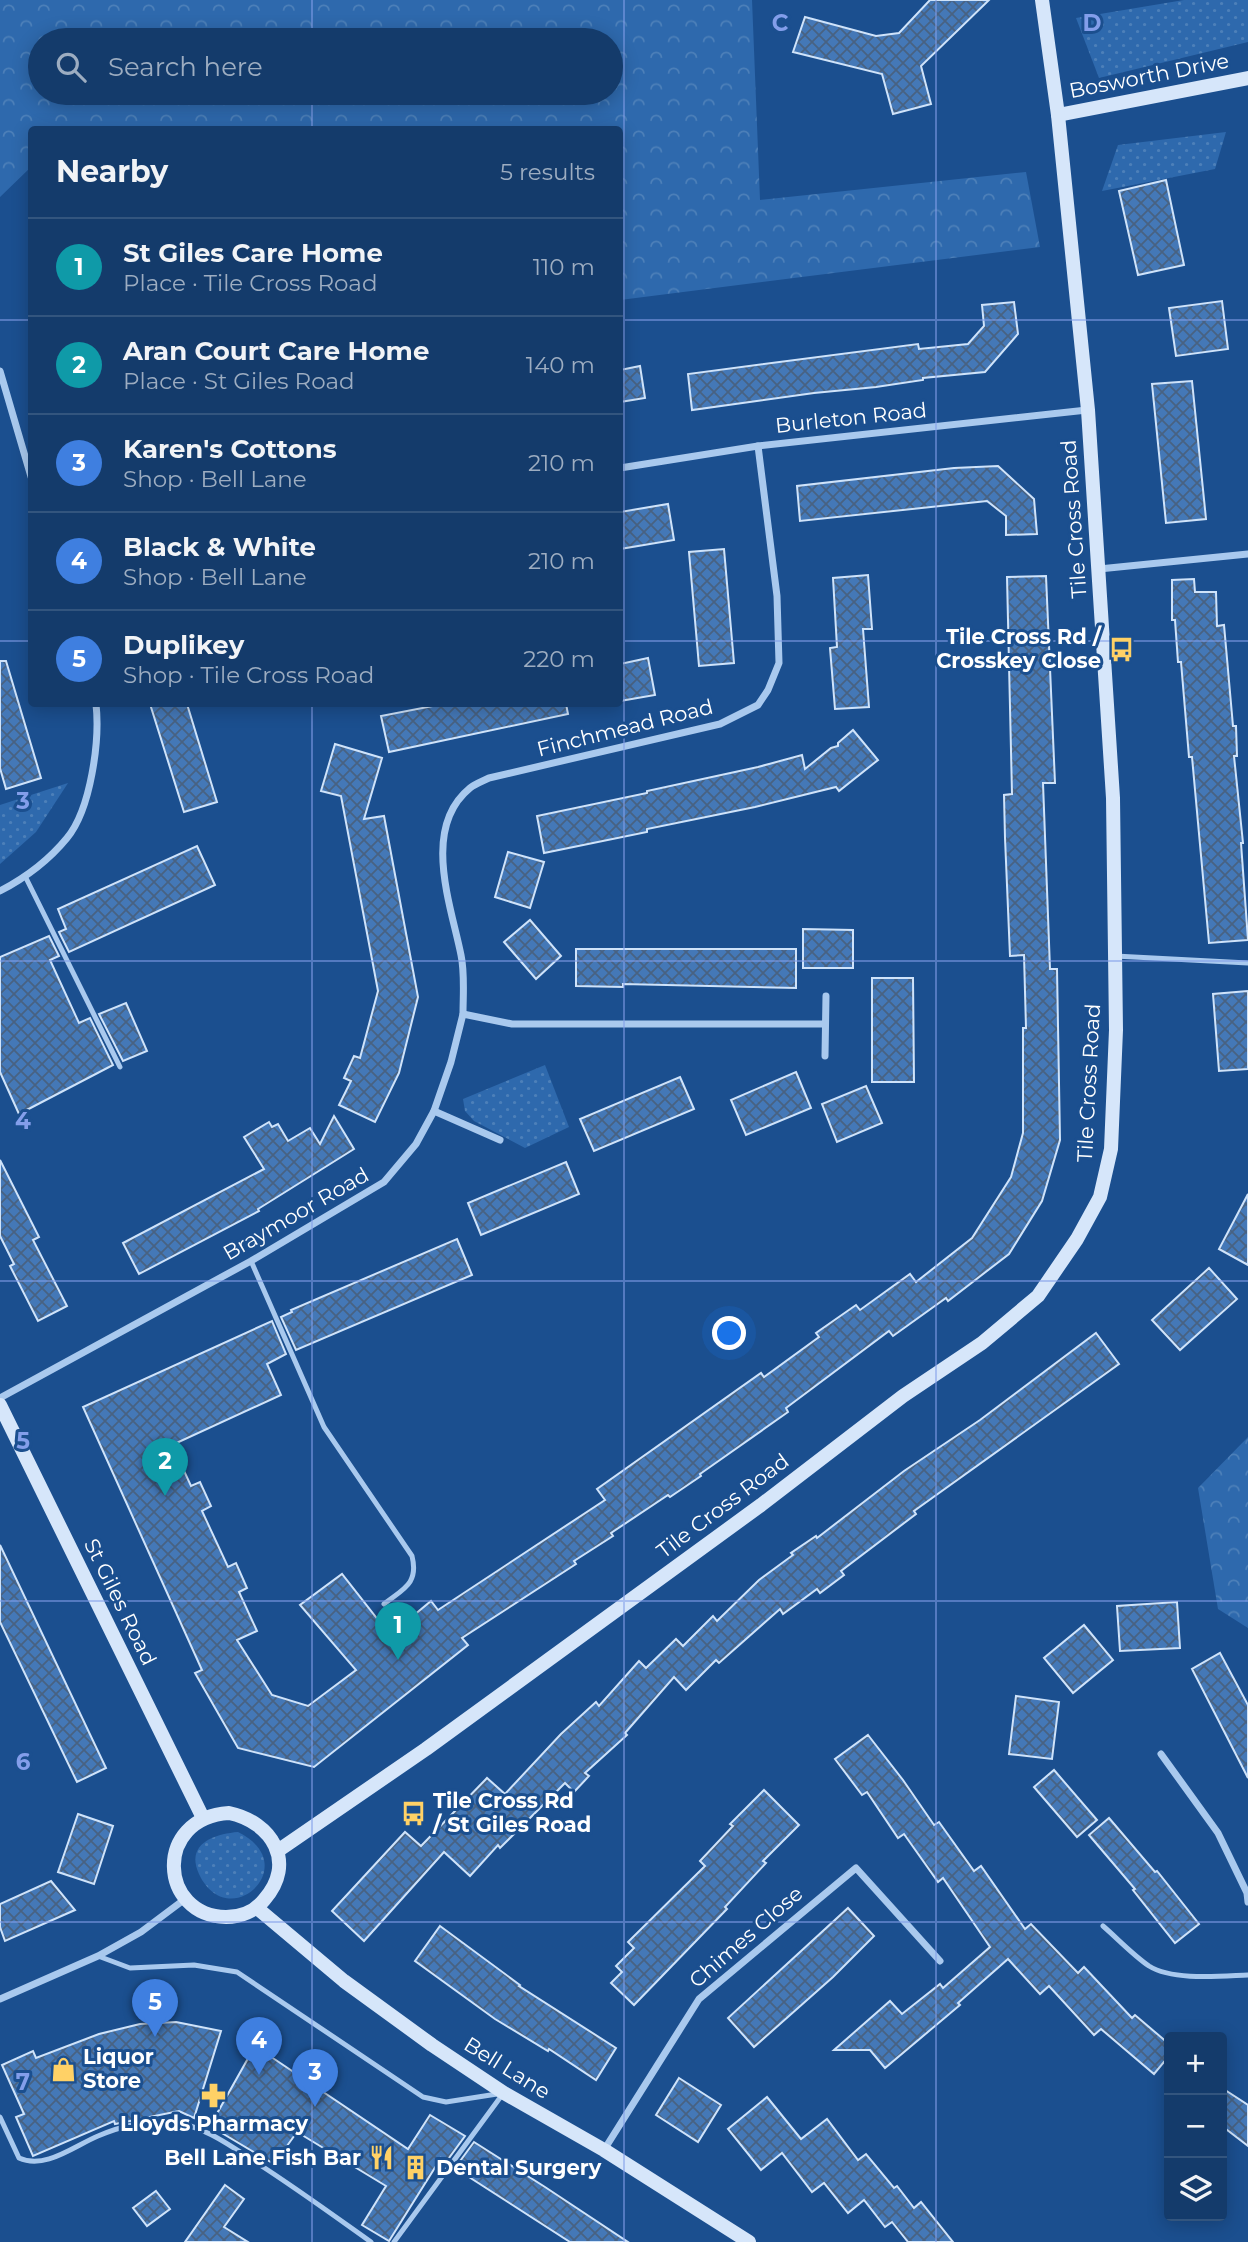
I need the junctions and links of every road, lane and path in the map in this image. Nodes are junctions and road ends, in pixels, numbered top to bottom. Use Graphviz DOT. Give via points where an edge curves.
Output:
graph roads {
  1 [pos="1042,0"];
  2 [pos="1248,78"];
  3 [pos="1058,115"];
  4 [pos="0,371"];
  5 [pos="1088,410"];
  6 [pos="758,446"];
  7 [pos="28,466"];
  8 [pos="623,468"];
  9 [pos="1248,554"];
  10 [pos="1099,569"];
  11 [pos="96,707"];
  12 [pos="26,878"];
  13 [pos="0,891"];
  14 [pos="1115,956"];
  15 [pos="1248,963"];
  16 [pos="826,996"];
  17 [pos="464,1014"];
  18 [pos="824,1024"];
  19 [pos="825,1056"];
  20 [pos="120,1067"];
  21 [pos="434,1111"];
  22 [pos="500,1140"];
  23 [pos="251,1261"];
  24 [pos="0,1398"];
  25 [pos="0,1405"];
  26 [pos="384,1604"];
  27 [pos="1161,1754"];
  28 [pos="203,1818"];
  29 [pos="278,1850"];
  30 [pos="185,1899"];
  31 [pos="1248,1902"];
  32 [pos="257,1908"];
  33 [pos="1103,1926"];
  34 [pos="97,1956"];
  35 [pos="940,1961"];
  36 [pos="1248,1975"];
  37 [pos="2,1997"];
  38 [pos="504,2093"];
  39 [pos="0,2116"];
  40 [pos="604,2150"];
  41 [pos="371,2242"];
  42 [pos="394,2242"];
  43 [pos="749,2242"];
  1 -- 3 [label="street, Tile Cross Road"];
  2 -- 3 [label="street, Bosworth Drive"];
  3 -- 5 [label="street, Tile Cross Road"];
  4 -- 7 [label="street"];
  5 -- 6 [label="street, Burleton Road"];
  5 -- 10 [label="street, Tile Cross Road"];
  6 -- 8 [label="street, Burleton Road"];
  6 -- 17 [label="street, Finchmead Road" via="777,596 779,663 768,690 758,705 720,724 489,778 470,788 454,807 441,857 462,959"];
  9 -- 10 [label="street"];
  10 -- 14 [label="street, Tile Cross Road" via="1113,798"];
  11 -- 12 [label="street" via="95,768 79,815 68,837"];
  12 -- 13 [label="street"];
  12 -- 20 [label="lane"];
  14 -- 15 [label="lane"];
  14 -- 29 [label="street, Tile Cross Road" via="1111,1149 1100,1197 1038,1296 982,1343 903,1396 739,1521 426,1749"];
  16 -- 18 [label="street"];
  17 -- 18 [label="street" via="512,1024"];
  17 -- 21 [label="street, Braymoor Road"];
  18 -- 19 [label="street"];
  21 -- 22 [label="street"];
  21 -- 23 [label="street, Braymoor Road" via="416,1144 384,1182"];
  23 -- 24 [label="street, Braymoor Road"];
  23 -- 26 [label="lane" via="324,1427 412,1556 415,1567 410,1584"];
  25 -- 28 [label="street, St Giles Road"];
  27 -- 31 [label="street" via="1218,1833"];
  28 -- 29 [label="street" via="229,1813 244,1816 264,1829"];
  28 -- 30 [label="street" via="189,1827 175,1854 174,1872"];
  29 -- 32 [label="street" via="275,1882"];
  30 -- 32 [label="street" via="217,1916 236,1916"];
  30 -- 34 [label="street" via="141,1932"];
  32 -- 38 [label="street, Bell Lane" via="344,1981"];
  33 -- 36 [label="lane" via="1159,1971"];
  34 -- 37 [label="street"];
  34 -- 38 [label="lane" via="130,1968 194,1965 237,1972 423,2097 446,2102"];
  35 -- 40 [label="street, Chimes Close" via="856,1868 699,1999"];
  38 -- 40 [label="street, Bell Lane"];
  38 -- 42 [label="lane"];
  39 -- 41 [label="lane" via="19,2158 30,2163 107,2133 148,2123 172,2122 213,2135"];
  40 -- 43 [label="street, Bell Lane"];
}
